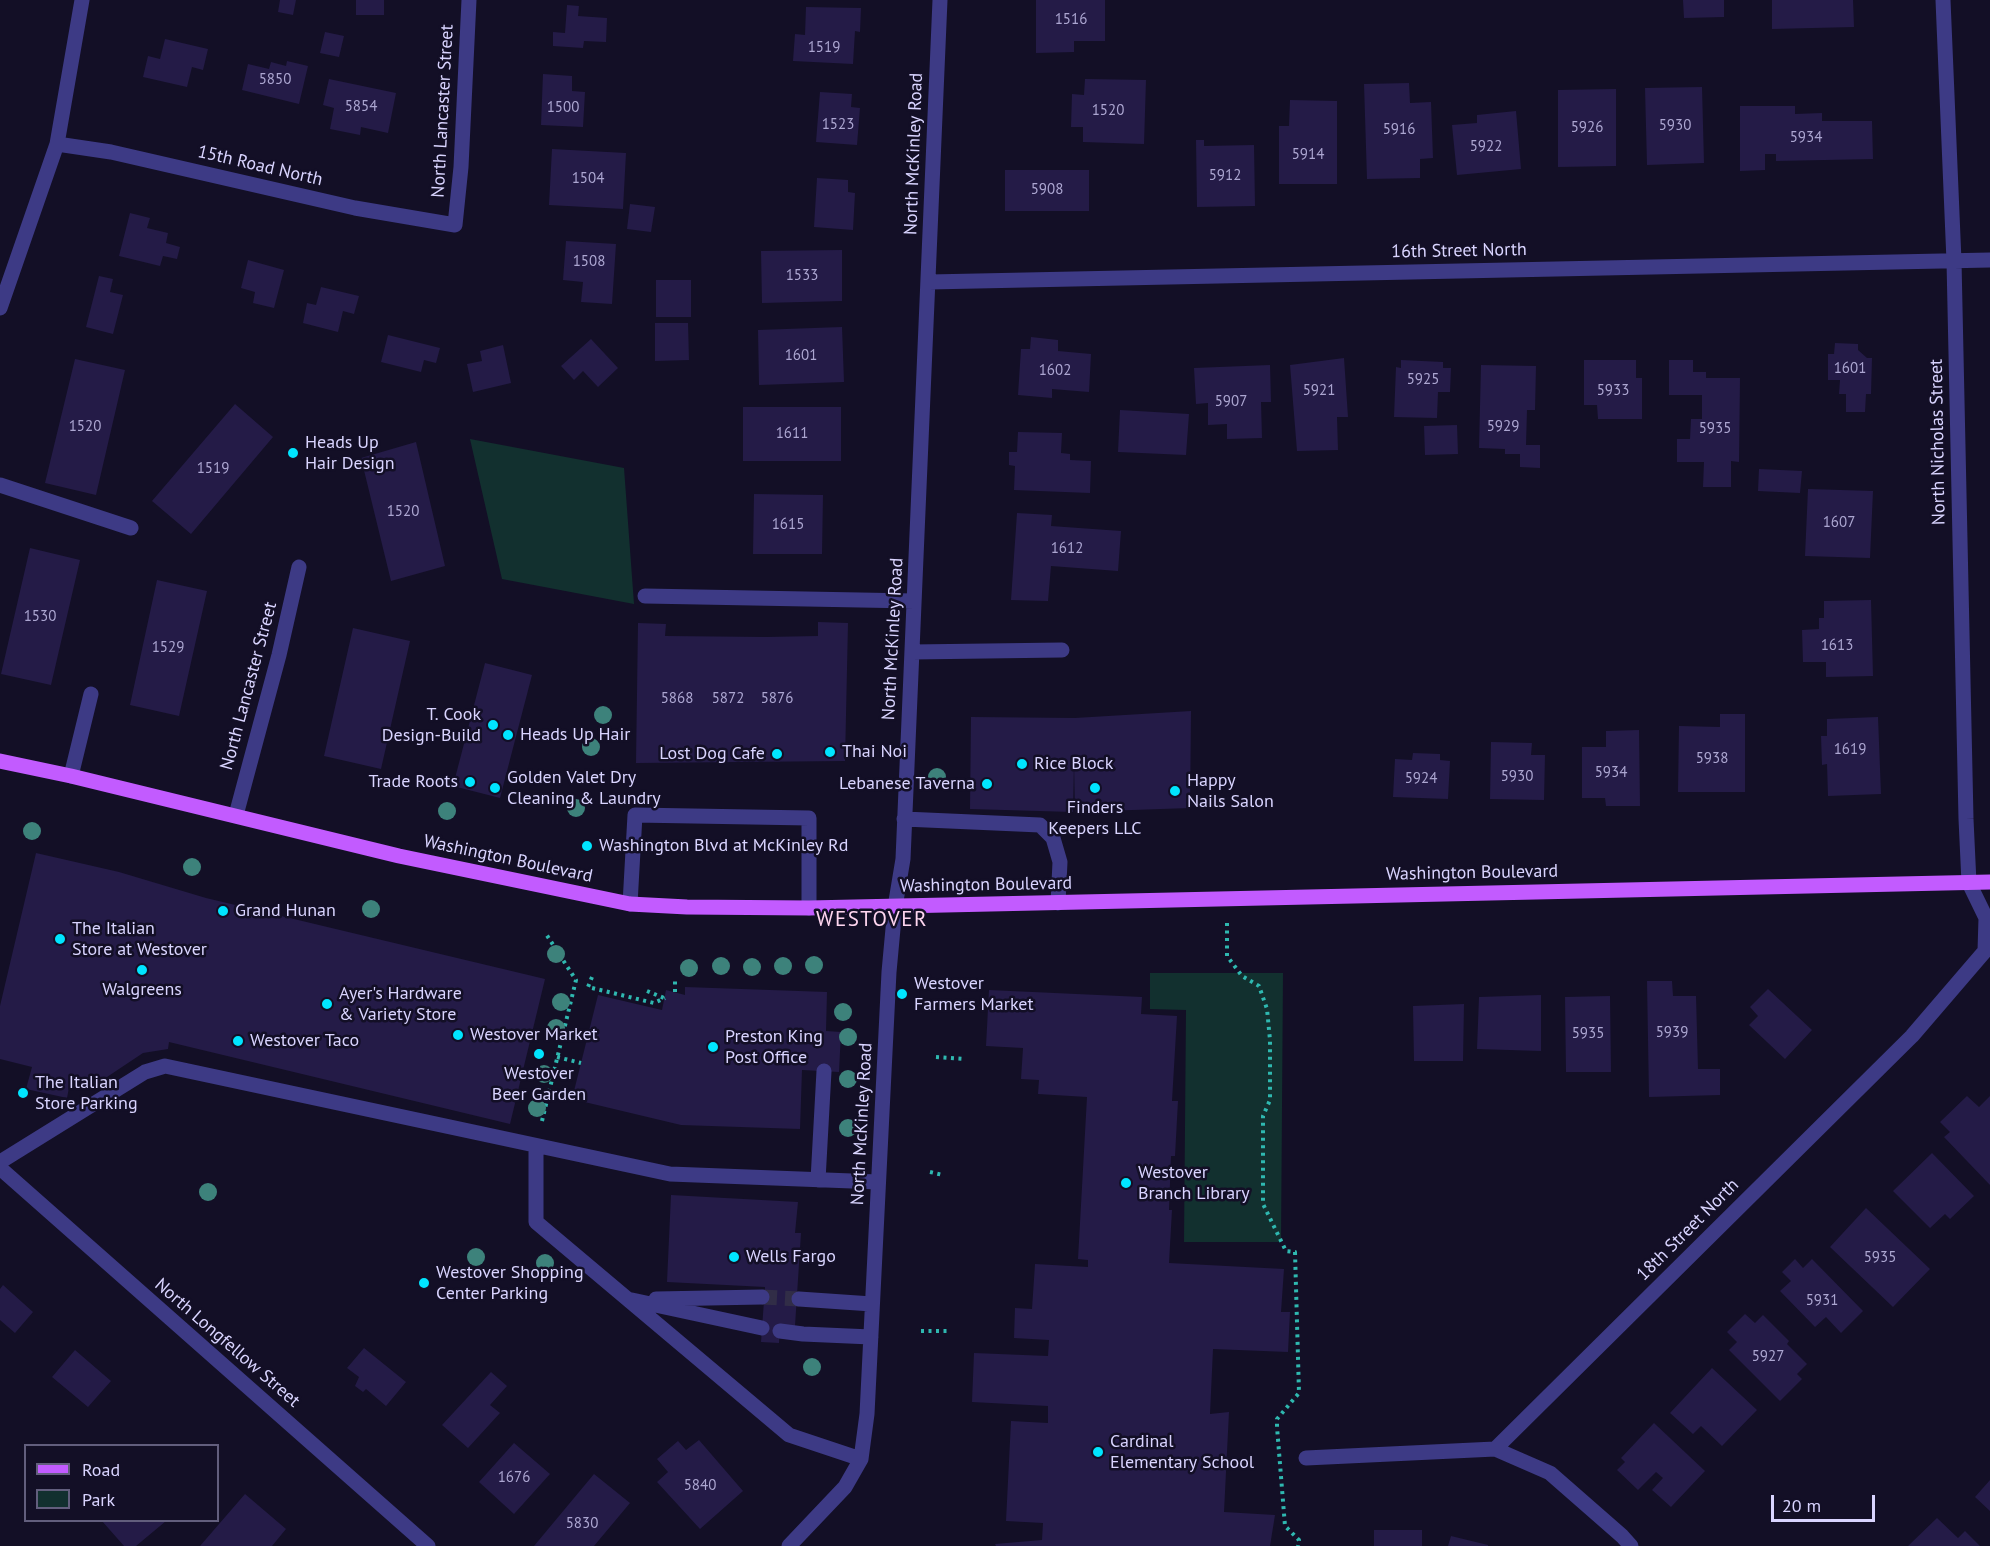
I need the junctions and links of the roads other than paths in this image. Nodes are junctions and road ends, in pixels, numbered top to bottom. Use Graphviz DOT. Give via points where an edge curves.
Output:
graph roads {
  1 [pos="82,0"];
  2 [pos="470,0"];
  3 [pos="940,0"];
  4 [pos="1943,0"];
  5 [pos="57,144"];
  6 [pos="455,225"];
  7 [pos="1990,260"];
  8 [pos="1954,261"];
  9 [pos="929,282"];
  10 [pos="0,308"];
  11 [pos="0,485"];
  12 [pos="131,528"];
  13 [pos="299,567"];
  14 [pos="645,596"];
  15 [pos="914,601"];
  16 [pos="1062,650"];
  17 [pos="912,652"];
  18 [pos="91,694"];
  19 [pos="0,761"];
  20 [pos="71,776"];
  21 [pos="236,815"];
  22 [pos="904,819"];
  23 [pos="1990,882"];
  24 [pos="1969,883"];
  25 [pos="1058,903"];
  26 [pos="630,904"];
  27 [pos="895,907"];
  28 [pos="809,908"];
  29 [pos="824,1071"];
  30 [pos="536,1147"];
  31 [pos="0,1162"];
  32 [pos="0,1168"];
  33 [pos="818,1180"];
  34 [pos="878,1182"];
  35 [pos="762,1297"];
  36 [pos="629,1299"];
  37 [pos="799,1299"];
  38 [pos="872,1304"];
  39 [pos="762,1328"];
  40 [pos="780,1330"];
  41 [pos="871,1337"];
  42 [pos="1495,1449"];
  43 [pos="1305,1458"];
  44 [pos="861,1459"];
  45 [pos="428,1546"];
  46 [pos="789,1546"];
  47 [pos="1631,1546"];
  1 -- 5 [label="street"];
  2 -- 6 [label="street, North Lancaster Street"];
  3 -- 9 [label="street, North McKinley Road"];
  4 -- 8 [label="street, North Nicholas Street"];
  5 -- 6 [label="street, 15th Road North" via="111,152 355,208"];
  5 -- 10 [label="street"];
  7 -- 8 [label="street, 16th Street North"];
  8 -- 9 [label="street, 16th Street North"];
  8 -- 24 [label="street, North Nicholas Street"];
  9 -- 15 [label="street, North McKinley Road"];
  11 -- 12 [label="street"];
  13 -- 21 [label="street, North Lancaster Street"];
  14 -- 15 [label="street"];
  15 -- 17 [label="street, North McKinley Road"];
  16 -- 17 [label="street"];
  17 -- 22 [label="street, North McKinley Road"];
  18 -- 20 [label="street"];
  19 -- 20 [label="main road, Washington Boulevard"];
  20 -- 21 [label="main road, Washington Boulevard"];
  21 -- 26 [label="main road, Washington Boulevard" via="399,856"];
  22 -- 25 [label="street" via="1040,825 1053,838 1060,862"];
  22 -- 27 [label="street, North McKinley Road" via="903,859"];
  23 -- 24 [label="main road, Washington Boulevard"];
  24 -- 25 [label="main road, Washington Boulevard"];
  24 -- 42 [label="street, 18th Street North" via="1986,918 1985,951 1976,964 1912,1036"];
  25 -- 27 [label="main road, Washington Boulevard"];
  26 -- 28 [label="main road, Washington Boulevard"];
  26 -- 28 [label="street" via="635,815 809,818"];
  27 -- 28 [label="main road, Washington Boulevard"];
  27 -- 34 [label="street, North McKinley Road"];
  29 -- 33 [label="street"];
  30 -- 31 [label="street" via="165,1066 145,1072"];
  30 -- 33 [label="street" via="670,1174"];
  30 -- 36 [label="street" via="536,1222"];
  32 -- 45 [label="street, North Longfellow Street"];
  33 -- 34 [label="street"];
  34 -- 38 [label="street, North McKinley Road"];
  35 -- 36 [label="street"];
  36 -- 39 [label="street"];
  36 -- 44 [label="street" via="789,1435"];
  37 -- 38 [label="street"];
  38 -- 41 [label="street, North McKinley Road"];
  40 -- 41 [label="street"];
  41 -- 44 [label="street, North McKinley Road"];
  42 -- 43 [label="street"];
  42 -- 47 [label="street" via="1550,1473"];
  44 -- 46 [label="street" via="845,1487"];
}
